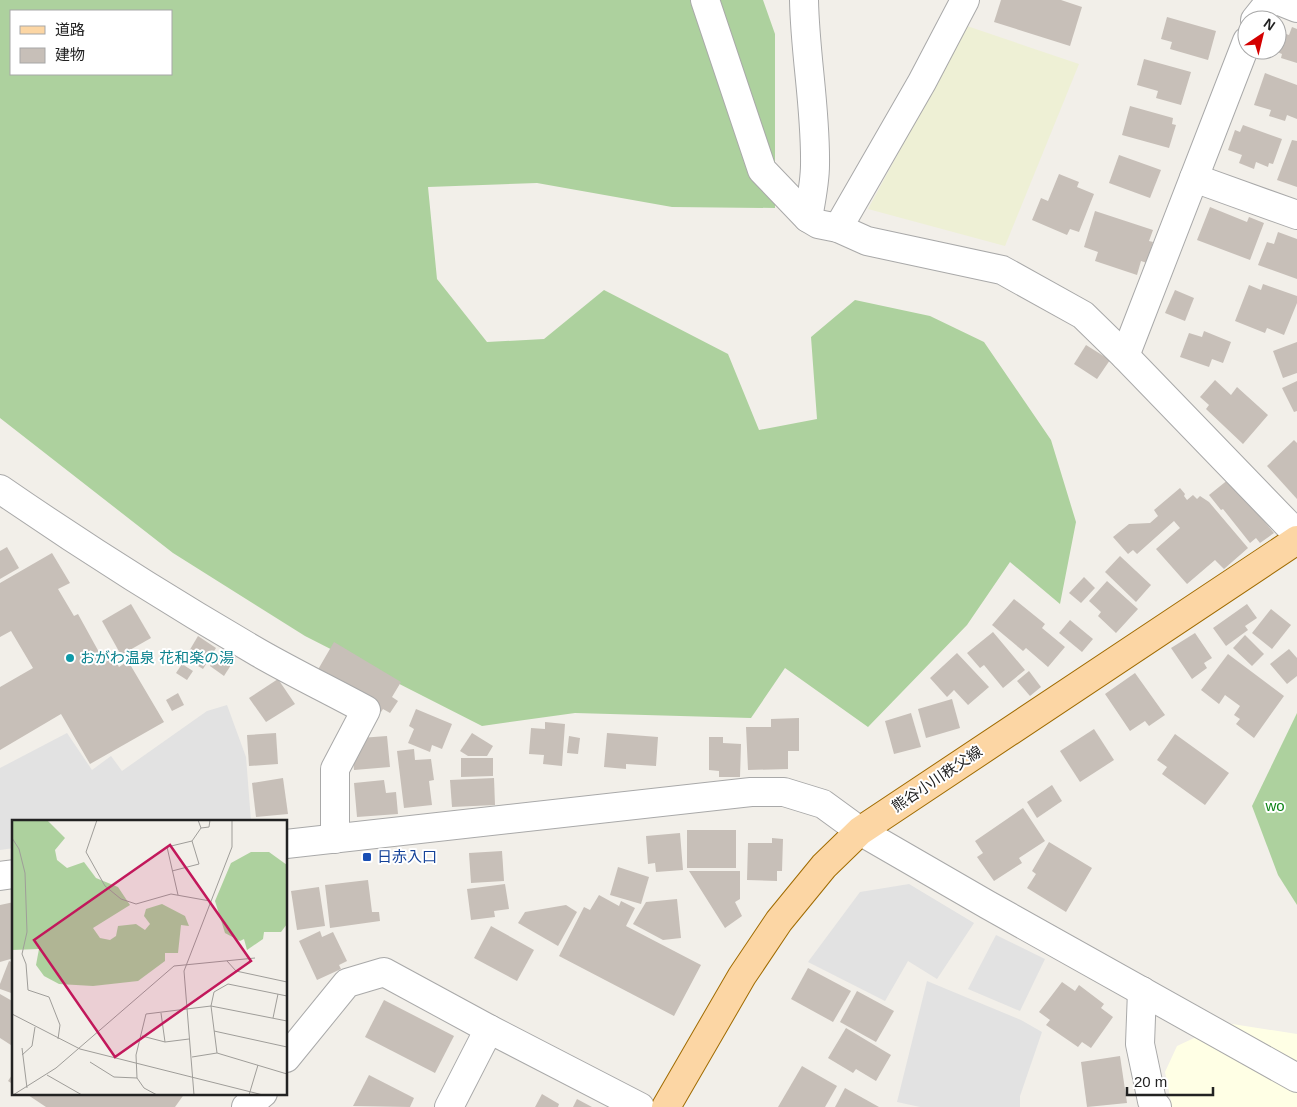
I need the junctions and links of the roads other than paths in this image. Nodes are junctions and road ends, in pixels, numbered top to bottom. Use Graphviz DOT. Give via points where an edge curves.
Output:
graph roads {
  1 [pos="705,0"];
  2 [pos="804,0"];
  3 [pos="965,0"];
  4 [pos="1271,0"];
  5 [pos="1278,0"];
  6 [pos="1297,8"];
  7 [pos="1263,10"];
  8 [pos="1239,60"];
  9 [pos="1194,178"];
  10 [pos="1297,215"];
  11 [pos="808,218"];
  12 [pos="838,228"];
  13 [pos="1125,356"];
  14 [pos="0,489"];
  15 [pos="1297,534"];
  16 [pos="1297,540"];
  17 [pos="860,831"];
  18 [pos="335,839"];
  19 [pos="288,844"];
  20 [pos="1142,991"];
  21 [pos="489,1029"];
  22 [pos="288,1056"];
  23 [pos="1297,1078"];
  24 [pos="449,1107"];
  25 [pos="640,1107"];
  26 [pos="666,1107"];
  27 [pos="1157,1107"];
  1 -- 11 [label="street" via="762,170"];
  2 -- 11 [label="street" via="816,167"];
  3 -- 12 [label="street"];
  4 -- 7 [label="street"];
  5 -- 6 [label="street"];
  8 -- 9 [label="street"];
  9 -- 10 [label="street"];
  9 -- 13 [label="street"];
  11 -- 12 [label="street" via="818,224"];
  12 -- 13 [label="street" via="867,241 1002,270 1083,315"];
  13 -- 15 [label="street"];
  14 -- 18 [label="street" via="160,594 366,710 335,769"];
  16 -- 17 [label="main road, 熊谷小川秩父線"];
  17 -- 18 [label="street" via="823,804 784,792 751,792"];
  17 -- 20 [label="street"];
  17 -- 26 [label="main road, 熊谷小川秩父線" via="824,866 779,921 742,976"];
  18 -- 19 [label="street"];
  20 -- 23 [label="street"];
  20 -- 27 [label="street" via="1140,1044 1152,1101"];
  21 -- 22 [label="street" via="384,972 347,983"];
  21 -- 24 [label="street"];
  21 -- 25 [label="street"];
}
